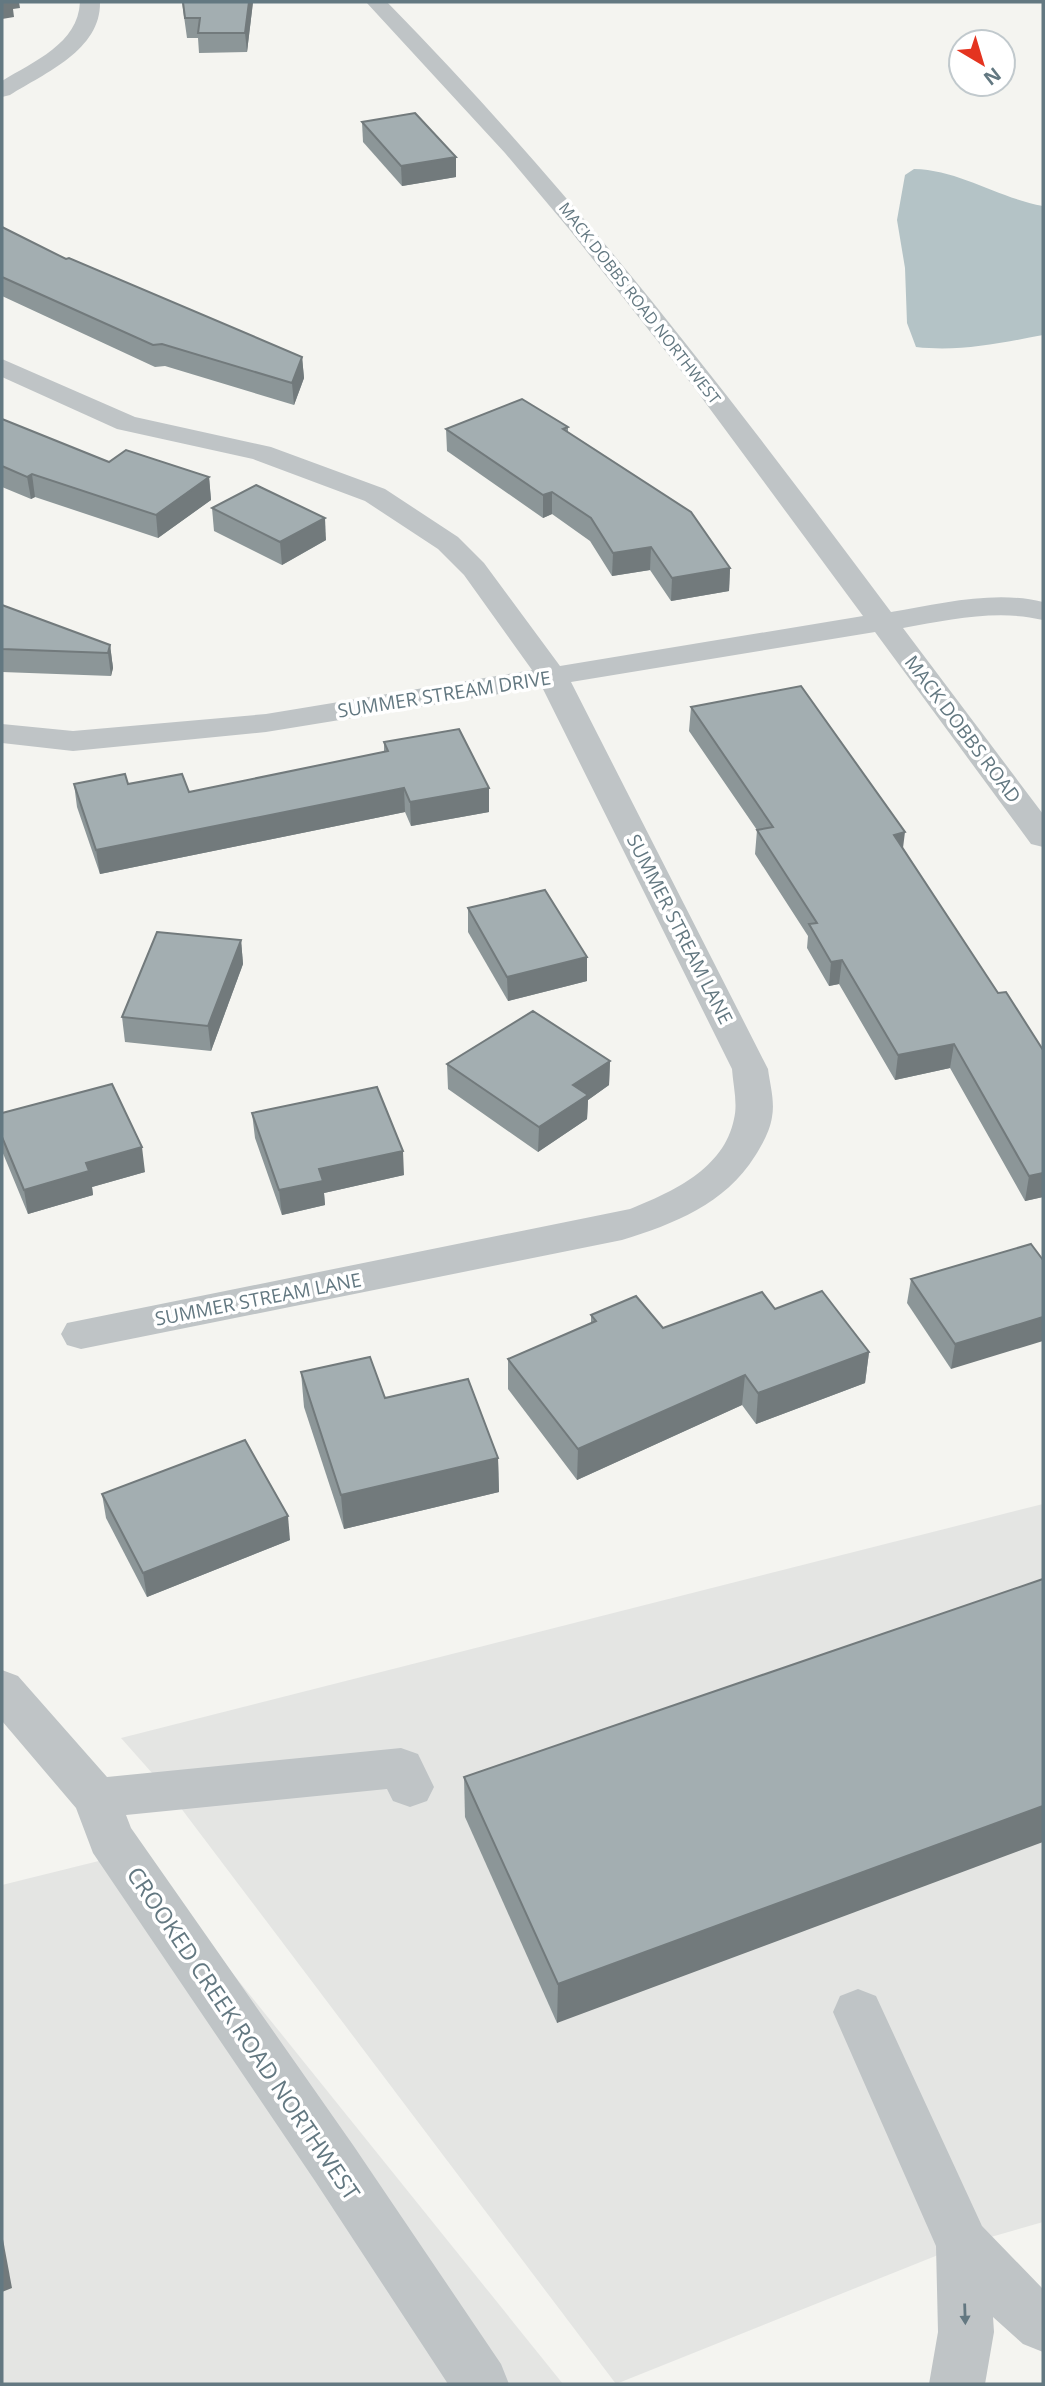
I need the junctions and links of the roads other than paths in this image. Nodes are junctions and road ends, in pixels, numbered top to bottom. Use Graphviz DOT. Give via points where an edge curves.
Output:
graph roads {
  1 [pos="90,2"];
  2 [pos="376,2"];
  3 [pos="2,90"];
  4 [pos="2,367"];
  5 [pos="1043,611"];
  6 [pos="883,622"];
  7 [pos="552,677"];
  8 [pos="5,740"];
  9 [pos="1043,836"];
  10 [pos="81,1334"];
  11 [pos="2,1689"];
  12 [pos="410,1787"];
  13 [pos="96,1798"];
  14 [pos="858,2012"];
  15 [pos="963,2245"];
  16 [pos="1043,2325"];
  17 [pos="481,2384"];
  18 [pos="957,2384"];
  1 -- 3 [label="street" via="91,18 78,40"];
  2 -- 6 [label="street, MACK DOBBS ROAD NORTHWEST" via="461,88 612,262"];
  4 -- 7 [label="street, SUMMER STREAM LANE" via="127,423 261,453 375,495 448,543 474,569"];
  5 -- 6 [label="street, SUMMER STREAM DRIVE" via="976,607"];
  6 -- 7 [label="street, SUMMER STREAM DRIVE"];
  6 -- 9 [label="street, MACK DOBBS ROAD"];
  7 -- 8 [label="street, SUMMER STREAM DRIVE" via="266,723 73,741"];
  7 -- 10 [label="street, SUMMER STREAM LANE" via="750,1069 753,1121 731,1165 677,1207 622,1226"];
  11 -- 13 [label="street, CROOKED CREEK ROAD NORTHWEST"];
  12 -- 13 [label="street" via="401,1768"];
  13 -- 17 [label="street, CROOKED CREEK ROAD NORTHWEST" via="110,1838"];
  14 -- 15 [label="street"];
  15 -- 16 [label="street"];
  15 -- 18 [label="street, one-way" via="966,2332"];
}
